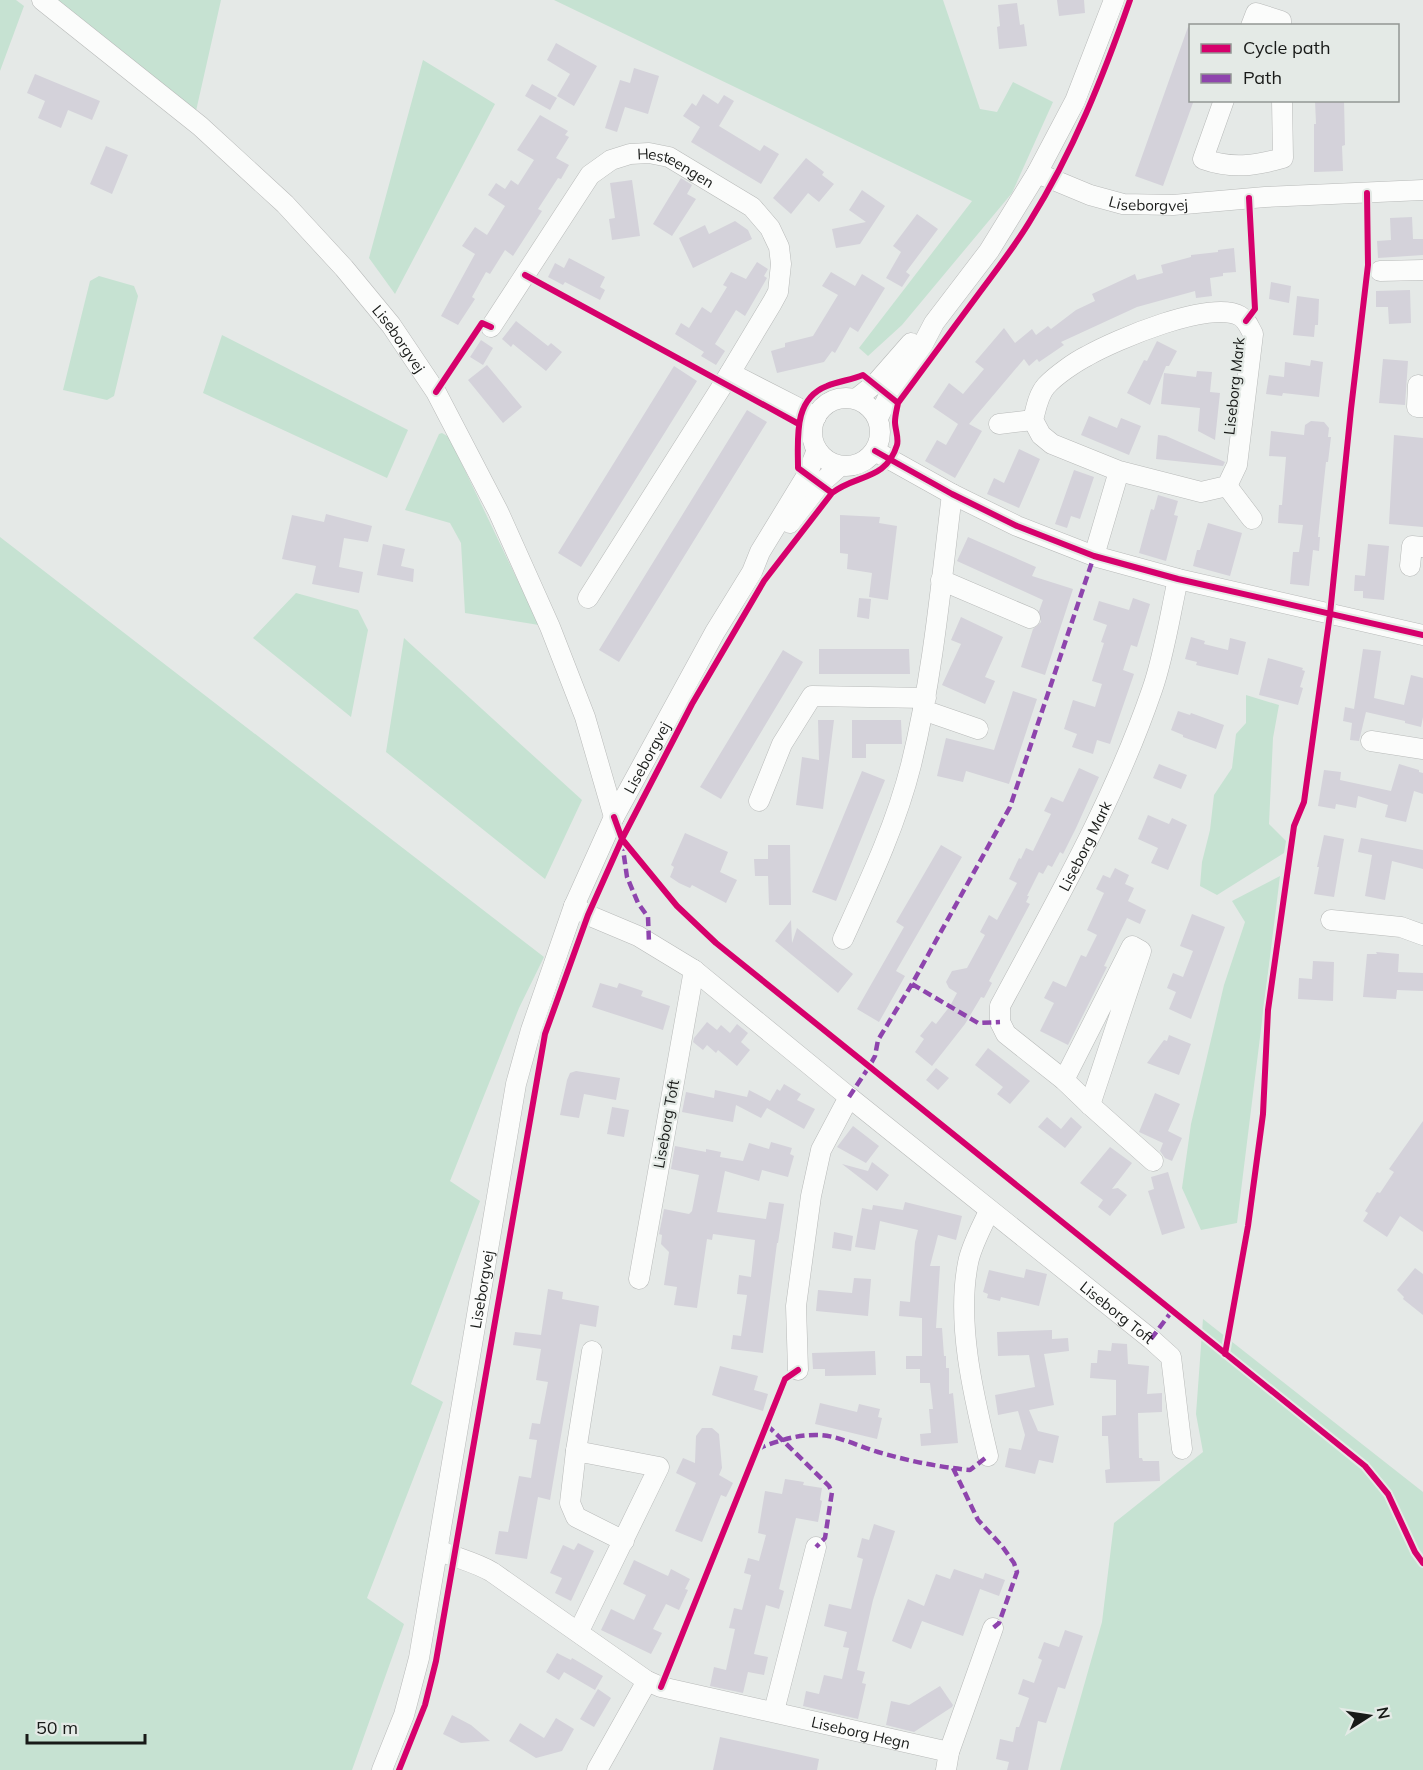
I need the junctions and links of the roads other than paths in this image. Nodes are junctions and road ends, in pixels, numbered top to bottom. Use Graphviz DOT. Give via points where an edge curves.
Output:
graph roads {
  1 [pos="42,0"];
  2 [pos="1114,0"];
  3 [pos="1252,24"];
  4 [pos="1281,24"];
  5 [pos="1223,102"];
  6 [pos="1282,102"];
  7 [pos="1260,165"];
  8 [pos="1037,173"];
  9 [pos="1423,190"];
  10 [pos="1265,197"];
  11 [pos="1423,270"];
  12 [pos="1380,271"];
  13 [pos="934,323"];
  14 [pos="491,327"];
  15 [pos="730,373"];
  16 [pos="1418,385"];
  17 [pos="856,399"];
  18 [pos="1423,407"];
  19 [pos="816,417"];
  20 [pos="878,418"];
  21 [pos="1034,420"];
  22 [pos="999,424"];
  23 [pos="817,450"];
  24 [pos="875,452"];
  25 [pos="840,466"];
  26 [pos="1119,471"];
  27 [pos="1227,486"];
  28 [pos="952,494"];
  29 [pos="1252,519"];
  30 [pos="1423,548"];
  31 [pos="1094,556"];
  32 [pos="1410,567"];
  33 [pos="752,572"];
  34 [pos="1178,579"];
  35 [pos="941,580"];
  36 [pos="588,598"];
  37 [pos="1029,618"];
  38 [pos="1423,635"];
  39 [pos="924,704"];
  40 [pos="978,729"];
  41 [pos="1371,741"];
  42 [pos="1423,749"];
  43 [pos="759,801"];
  44 [pos="614,817"];
  45 [pos="574,906"];
  46 [pos="1331,920"];
  47 [pos="1423,935"];
  48 [pos="843,939"];
  49 [pos="694,970"];
  50 [pos="1064,1080"];
  51 [pos="849,1097"];
  52 [pos="1090,1105"];
  53 [pos="1153,1161"];
  54 [pos="989,1211"];
  55 [pos="639,1279"];
  56 [pos="592,1351"];
  57 [pos="798,1370"];
  58 [pos="1182,1449"];
  59 [pos="576,1451"];
  60 [pos="988,1456"];
  61 [pos="624,1541"];
  62 [pos="816,1547"];
  63 [pos="438,1550"];
  64 [pos="993,1628"];
  65 [pos="579,1631"];
  66 [pos="647,1682"];
  67 [pos="774,1711"];
  68 [pos="948,1761"];
  69 [pos="382,1770"];
  70 [pos="597,1770"];
  1 -- 44 [label="street, Liseborgvej" via="200,126 285,204 391,325 436,392 498,511 585,717"];
  2 -- 8 [label="street" via="1076,100"];
  3 -- 4 [label="street" via="1256,13"];
  5 -- 7 [label="street" via="1203,159 1222,166"];
  6 -- 7 [label="street" via="1283,158"];
  7 -- 10 [label="street"];
  8 -- 10 [label="street, Liseborgvej" via="1123,204 1173,206"];
  8 -- 13 [label="street" via="988,251"];
  9 -- 10 [label="street, Liseborgvej"];
  11 -- 12 [label="street"];
  13 -- 17 [label="street"];
  13 -- 20 [label="street"];
  14 -- 15 [label="street, Hesteengen" via="590,175 611,160 649,153 669,157 752,207 770,228 779,247 778,292"];
  15 -- 19 [label="street"];
  15 -- 36 [label="street, Hesteengen"];
  16 -- 18 [label="street" via="1417,407"];
  17 -- 19 [label="street" via="833,401"];
  17 -- 20 [label="street"];
  19 -- 23 [label="street" via="812,428"];
  20 -- 24 [label="street" via="880,441"];
  21 -- 22 [label="street"];
  21 -- 26 [label="street" via="1041,435 1052,444"];
  21 -- 27 [label="street, Liseborg Mark" via="1045,387 1085,357 1129,335 1180,319 1221,311 1238,315 1252,334 1237,465"];
  23 -- 25 [label="street" via="823,458"];
  23 -- 33 [label="street, Liseborgvej"];
  24 -- 25 [label="street" via="860,464"];
  24 -- 28 [label="street"];
  25 -- 33 [label="street, Liseborgvej" via="820,484"];
  26 -- 27 [label="street" via="1201,492"];
  26 -- 31 [label="street"];
  27 -- 29 [label="street"];
  28 -- 31 [label="street" via="1017,526"];
  28 -- 35 [label="street"];
  30 -- 32 [label="street" via="1412,546"];
  31 -- 34 [label="street"];
  33 -- 44 [label="street, Liseborgvej"];
  34 -- 38 [label="street"];
  34 -- 50 [label="street, Liseborg Mark" via="1153,688 1124,765 1088,842 1000,1006 1000,1022 1006,1034"];
  35 -- 37 [label="street"];
  35 -- 39 [label="street"];
  39 -- 40 [label="street"];
  39 -- 43 [label="street" via="812,696 782,744"];
  39 -- 48 [label="street" via="911,767 881,854"];
  41 -- 42 [label="street"];
  44 -- 45 [label="street, Liseborgvej"];
  45 -- 49 [label="street, Liseborg Toft" via="638,936"];
  45 -- 63 [label="street, Liseborgvej" via="516,1084"];
  46 -- 47 [label="street" via="1401,927"];
  49 -- 51 [label="street, Liseborg Toft"];
  49 -- 55 [label="street, Liseborg Toft"];
  50 -- 52 [label="street, Liseborg Mark"];
  50 -- 52 [label="street" via="1132,946 1141,951"];
  51 -- 54 [label="street, Liseborg Toft"];
  51 -- 57 [label="street" via="821,1150 811,1196 796,1306"];
  52 -- 53 [label="street, Liseborg Mark"];
  54 -- 58 [label="street, Liseborg Toft" via="1171,1358"];
  54 -- 60 [label="street" via="968,1261 964,1300 970,1382"];
  56 -- 59 [label="street"];
  59 -- 61 [label="street" via="570,1503 576,1517"];
  59 -- 61 [label="street" via="659,1467"];
  61 -- 65 [label="street"];
  62 -- 67 [label="street"];
  63 -- 65 [label="street, Liseborg Hegn" via="477,1563"];
  63 -- 69 [label="street, Liseborgvej" via="416,1669 404,1715"];
  64 -- 68 [label="street, Liseborg Hegn"];
  65 -- 66 [label="street, Liseborg Hegn"];
  66 -- 67 [label="street, Liseborg Hegn"];
  66 -- 70 [label="street"];
  67 -- 68 [label="street, Liseborg Hegn"];
}
